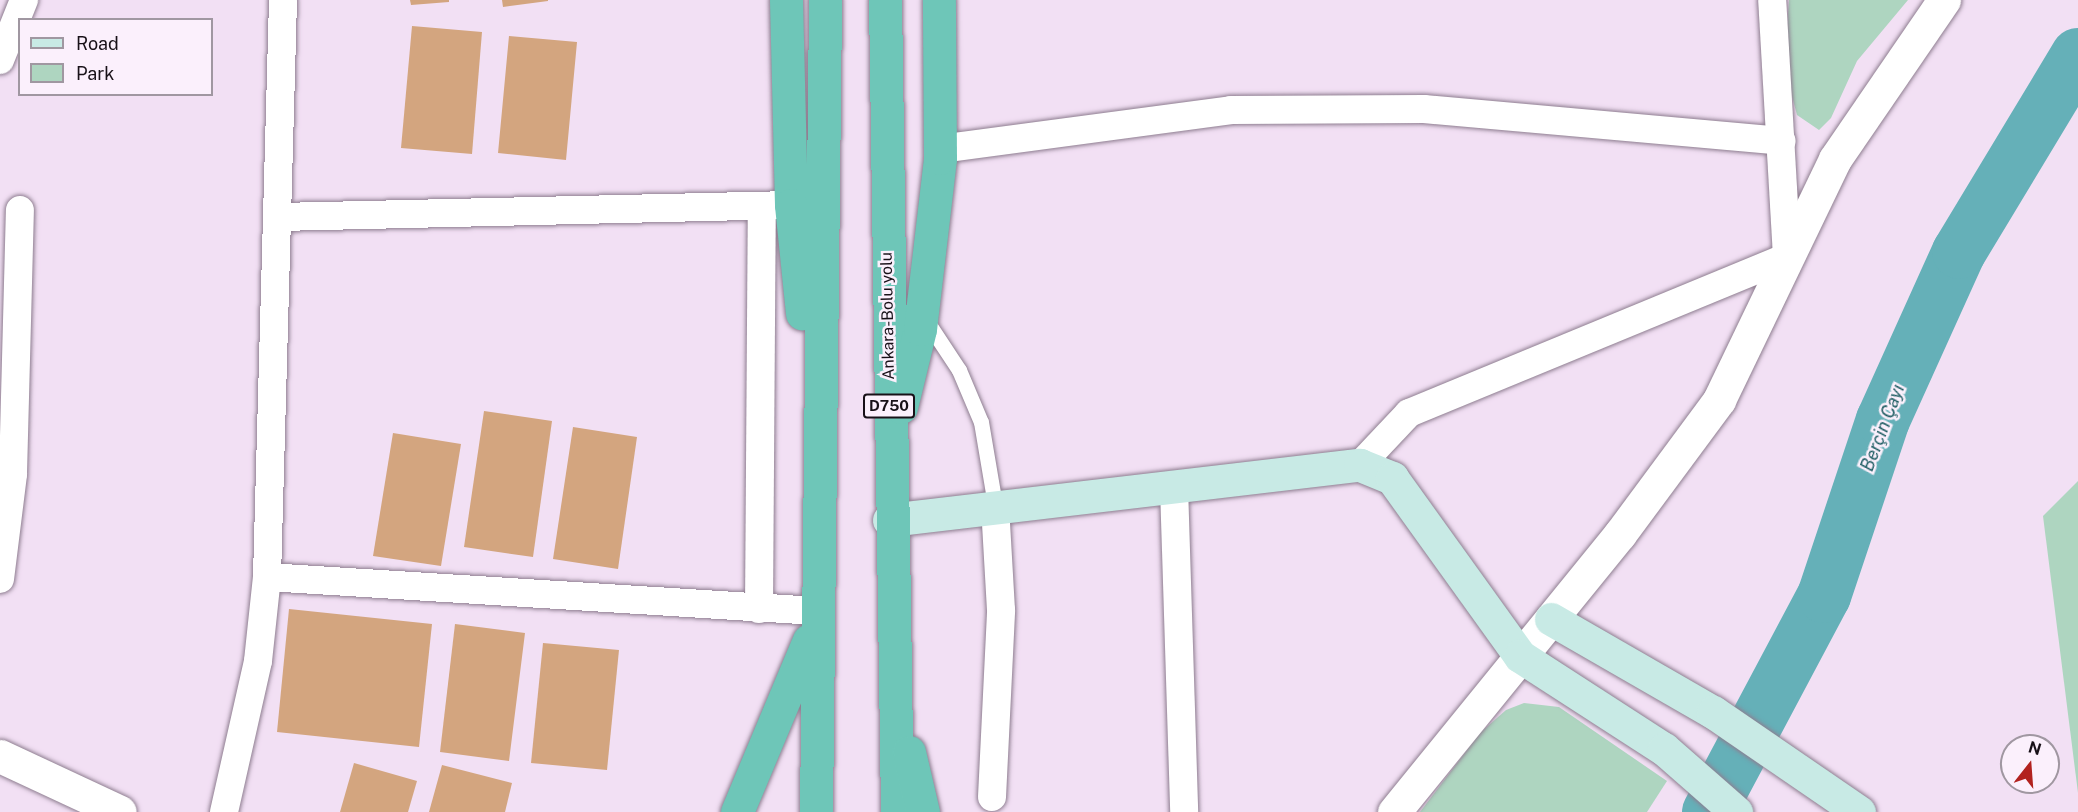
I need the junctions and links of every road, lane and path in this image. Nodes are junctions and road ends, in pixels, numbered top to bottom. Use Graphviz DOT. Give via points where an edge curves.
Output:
graph roads {
  1 [pos="24,0"];
  2 [pos="283,0"];
  3 [pos="786,0"];
  4 [pos="825,0"];
  5 [pos="885,0"];
  6 [pos="939,0"];
  7 [pos="1772,0"];
  8 [pos="1944,0"];
  9 [pos="0,60"];
  10 [pos="1782,141"];
  11 [pos="940,148"];
  12 [pos="776,206"];
  13 [pos="20,210"];
  14 [pos="279,217"];
  15 [pos="1787,257"];
  16 [pos="922,313"];
  17 [pos="890,456"];
  18 [pos="817,457"];
  19 [pos="1360,465"];
  20 [pos="1174,487"];
  21 [pos="995,505"];
  22 [pos="889,520"];
  23 [pos="267,577"];
  24 [pos="0,579"];
  25 [pos="759,609"];
  26 [pos="816,616"];
  27 [pos="1551,619"];
  28 [pos="1520,656"];
  29 [pos="893,682"];
  30 [pos="816,744"];
  31 [pos="0,756"];
  32 [pos="992,797"];
  33 [pos="120,812"];
  34 [pos="224,812"];
  35 [pos="737,812"];
  36 [pos="803,812"];
  37 [pos="816,812"];
  38 [pos="897,812"];
  39 [pos="923,812"];
  40 [pos="1184,812"];
  41 [pos="1394,812"];
  42 [pos="1736,812"];
  43 [pos="1859,812"];
  1 -- 9 [label="street"];
  2 -- 14 [label="street"];
  3 -- 12 [label="highway"];
  4 -- 18 [label="highway"];
  5 -- 17 [label="highway, Ankara-Bolu yolu / D750"];
  6 -- 11 [label="highway"];
  7 -- 10 [label="street"];
  8 -- 15 [label="street" via="1835,159"];
  10 -- 11 [label="street" via="1424,109 1231,110"];
  10 -- 15 [label="street"];
  11 -- 16 [label="highway"];
  12 -- 14 [label="street"];
  12 -- 18 [label="highway"];
  12 -- 25 [label="street"];
  13 -- 24 [label="street" via="13,474"];
  14 -- 23 [label="street"];
  15 -- 19 [label="street" via="1409,413"];
  15 -- 27 [label="street" via="1719,400"];
  16 -- 17 [label="highway"];
  16 -- 21 [label="lane" via="959,370 981,422"];
  17 -- 22 [label="highway, Ankara-Bolu yolu / D750"];
  18 -- 26 [label="highway"];
  19 -- 20 [label="main road"];
  19 -- 28 [label="main road" via="1392,478"];
  20 -- 21 [label="main road"];
  20 -- 40 [label="street"];
  21 -- 22 [label="main road"];
  21 -- 32 [label="street" via="1001,610"];
  22 -- 29 [label="highway, Ankara-Bolu yolu / D750"];
  23 -- 25 [label="street"];
  23 -- 34 [label="street" via="258,661"];
  25 -- 26 [label="street"];
  26 -- 30 [label="highway"];
  26 -- 35 [label="highway"];
  27 -- 28 [label="street"];
  27 -- 43 [label="main road" via="1713,712"];
  28 -- 41 [label="street"];
  28 -- 42 [label="main road" via="1664,749"];
  29 -- 38 [label="highway, Ankara-Bolu yolu / D750"];
  29 -- 39 [label="highway"];
  30 -- 36 [label="highway"];
  30 -- 37 [label="highway"];
  31 -- 33 [label="street"];
}
